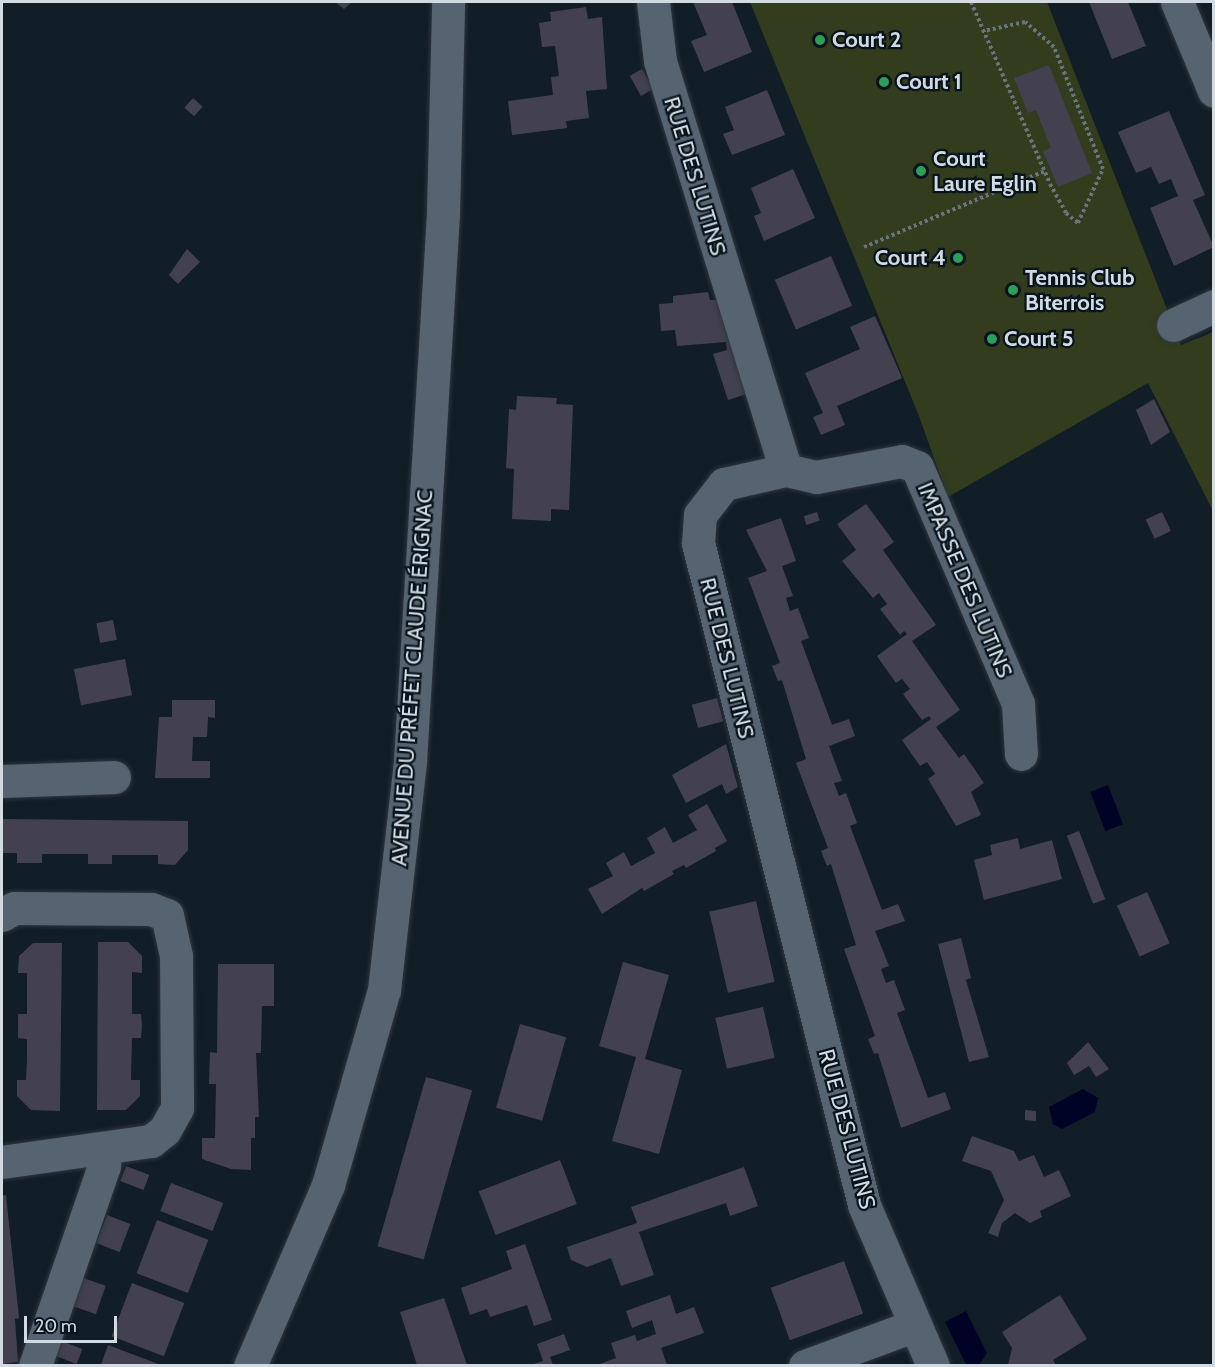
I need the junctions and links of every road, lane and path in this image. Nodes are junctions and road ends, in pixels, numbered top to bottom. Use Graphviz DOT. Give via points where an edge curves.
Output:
graph roads {
  1 [pos="448,2"];
  2 [pos="653,2"];
  3 [pos="971,2"];
  4 [pos="1177,2"];
  5 [pos="984,31"];
  6 [pos="1214,91"];
  7 [pos="1045,171"];
  8 [pos="864,247"];
  9 [pos="1214,306"];
  10 [pos="1173,325"];
  11 [pos="786,470"];
  12 [pos="1021,754"];
  13 [pos="114,777"];
  14 [pos="2,781"];
  15 [pos="2,915"];
  16 [pos="105,1150"];
  17 [pos="2,1162"];
  18 [pos="913,1326"];
  19 [pos="35,1365"];
  20 [pos="250,1365"];
  21 [pos="805,1365"];
  22 [pos="933,1365"];
  1 -- 20 [label="street, AVENUE DU PRÉFET CLAUDE ÉRIGNAC" via="443,213 410,761 384,990 328,1185"];
  2 -- 11 [label="street, RUE DES LUTINS" via="660,61"];
  3 -- 5 [label="path"];
  4 -- 6 [label="street"];
  5 -- 7 [label="path"];
  5 -- 7 [label="path" via="1025,22 1054,47 1103,169 1078,223 1060,204"];
  7 -- 8 [label="path"];
  9 -- 10 [label="street"];
  11 -- 12 [label="street, IMPASSE DES LUTINS" via="816,477 902,461 916,467 1018,704"];
  11 -- 18 [label="street, RUE DES LUTINS" via="724,484 700,515 698,543 864,1205"];
  13 -- 14 [label="street"];
  15 -- 16 [label="street" via="14,908 151,909 167,915 176,956 177,1108 165,1130 151,1141"];
  16 -- 17 [label="street"];
  16 -- 19 [label="street" via="104,1166"];
  18 -- 21 [label="street"];
  18 -- 22 [label="street, RUE DES LUTINS"];
}
